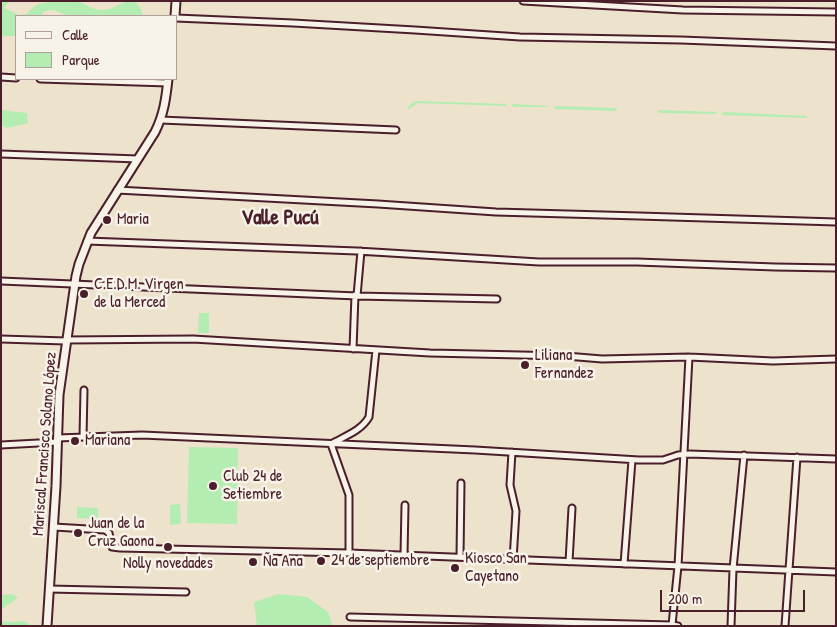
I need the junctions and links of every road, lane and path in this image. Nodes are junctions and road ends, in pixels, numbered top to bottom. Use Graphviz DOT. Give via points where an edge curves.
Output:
graph roads {
  1 [pos="176,1"];
  2 [pos="523,1"];
  3 [pos="836,12"];
  4 [pos="176,15"];
  5 [pos="178,17"];
  6 [pos="836,46"];
  7 [pos="1,77"];
  8 [pos="15,78"];
  9 [pos="104,80"];
  10 [pos="168,81"];
  11 [pos="161,120"];
  12 [pos="396,130"];
  13 [pos="1,154"];
  14 [pos="138,159"];
  15 [pos="117,190"];
  16 [pos="836,222"];
  17 [pos="87,241"];
  18 [pos="361,251"];
  19 [pos="836,268"];
  20 [pos="1,281"];
  21 [pos="74,284"];
  22 [pos="356,295"];
  23 [pos="498,299"];
  24 [pos="1,339"];
  25 [pos="66,341"];
  26 [pos="353,349"];
  27 [pos="376,350"];
  28 [pos="689,357"];
  29 [pos="836,359"];
  30 [pos="84,390"];
  31 [pos="83,437"];
  32 [pos="57,440"];
  33 [pos="331,444"];
  34 [pos="1,445"];
  35 [pos="512,452"];
  36 [pos="684,454"];
  37 [pos="744,455"];
  38 [pos="797,457"];
  39 [pos="836,459"];
  40 [pos="632,460"];
  41 [pos="460,483"];
  42 [pos="405,505"];
  43 [pos="572,508"];
  44 [pos="54,527"];
  45 [pos="349,553"];
  46 [pos="404,555"];
  47 [pos="460,557"];
  48 [pos="513,560"];
  49 [pos="569,562"];
  50 [pos="624,564"];
  51 [pos="678,566"];
  52 [pos="734,569"];
  53 [pos="789,570"];
  54 [pos="836,572"];
  55 [pos="49,589"];
  56 [pos="186,592"];
  57 [pos="350,617"];
  58 [pos="675,625"];
  59 [pos="47,626"];
  60 [pos="732,626"];
  61 [pos="785,626"];
  1 -- 4 [label="main road"];
  2 -- 3 [label="street" via="683,10"];
  5 -- 6 [label="street" via="520,37"];
  7 -- 8 [label="street"];
  9 -- 10 [label="street"];
  10 -- 11 [label="main road, Mariscal Francisco Solano López"];
  11 -- 12 [label="street"];
  11 -- 14 [label="main road, Mariscal Francisco Solano López"];
  13 -- 14 [label="street"];
  14 -- 15 [label="main road, Mariscal Francisco Solano López"];
  15 -- 16 [label="street" via="496,212"];
  15 -- 17 [label="main road, Mariscal Francisco Solano López"];
  17 -- 18 [label="street"];
  17 -- 21 [label="main road, Mariscal Francisco Solano López"];
  18 -- 19 [label="street" via="539,262"];
  18 -- 22 [label="street"];
  20 -- 21 [label="street"];
  21 -- 22 [label="street"];
  21 -- 25 [label="main road, Mariscal Francisco Solano López"];
  22 -- 23 [label="street"];
  22 -- 26 [label="street"];
  24 -- 25 [label="street"];
  25 -- 26 [label="street" via="193,339"];
  25 -- 32 [label="main road, Mariscal Francisco Solano López" via="58,395"];
  26 -- 27 [label="street"];
  27 -- 28 [label="street" via="602,359"];
  27 -- 33 [label="street" via="369,417 364,425"];
  28 -- 29 [label="street" via="773,361"];
  28 -- 36 [label="street"];
  30 -- 31 [label="street"];
  31 -- 32 [label="street"];
  31 -- 33 [label="street" via="142,435"];
  32 -- 34 [label="street"];
  32 -- 44 [label="main road, Mariscal Francisco Solano López"];
  33 -- 35 [label="street"];
  33 -- 45 [label="street" via="349,495"];
  35 -- 40 [label="street"];
  35 -- 48 [label="street" via="510,485 516,511"];
  36 -- 37 [label="street"];
  36 -- 40 [label="street" via="663,460"];
  36 -- 51 [label="street"];
  37 -- 38 [label="street"];
  37 -- 52 [label="street"];
  38 -- 39 [label="street"];
  38 -- 53 [label="street"];
  40 -- 50 [label="street"];
  41 -- 47 [label="street"];
  42 -- 46 [label="street"];
  43 -- 49 [label="street"];
  44 -- 45 [label="street" via="105,530 114,548"];
  44 -- 55 [label="main road, Mariscal Francisco Solano López"];
  45 -- 46 [label="street"];
  46 -- 47 [label="street"];
  47 -- 48 [label="street"];
  48 -- 49 [label="street"];
  49 -- 50 [label="street"];
  50 -- 51 [label="street"];
  51 -- 52 [label="street"];
  51 -- 58 [label="street"];
  52 -- 53 [label="street"];
  52 -- 60 [label="street"];
  53 -- 54 [label="street"];
  53 -- 61 [label="street"];
  55 -- 56 [label="street"];
  55 -- 59 [label="main road, Mariscal Francisco Solano López"];
  57 -- 58 [label="street"];
}
